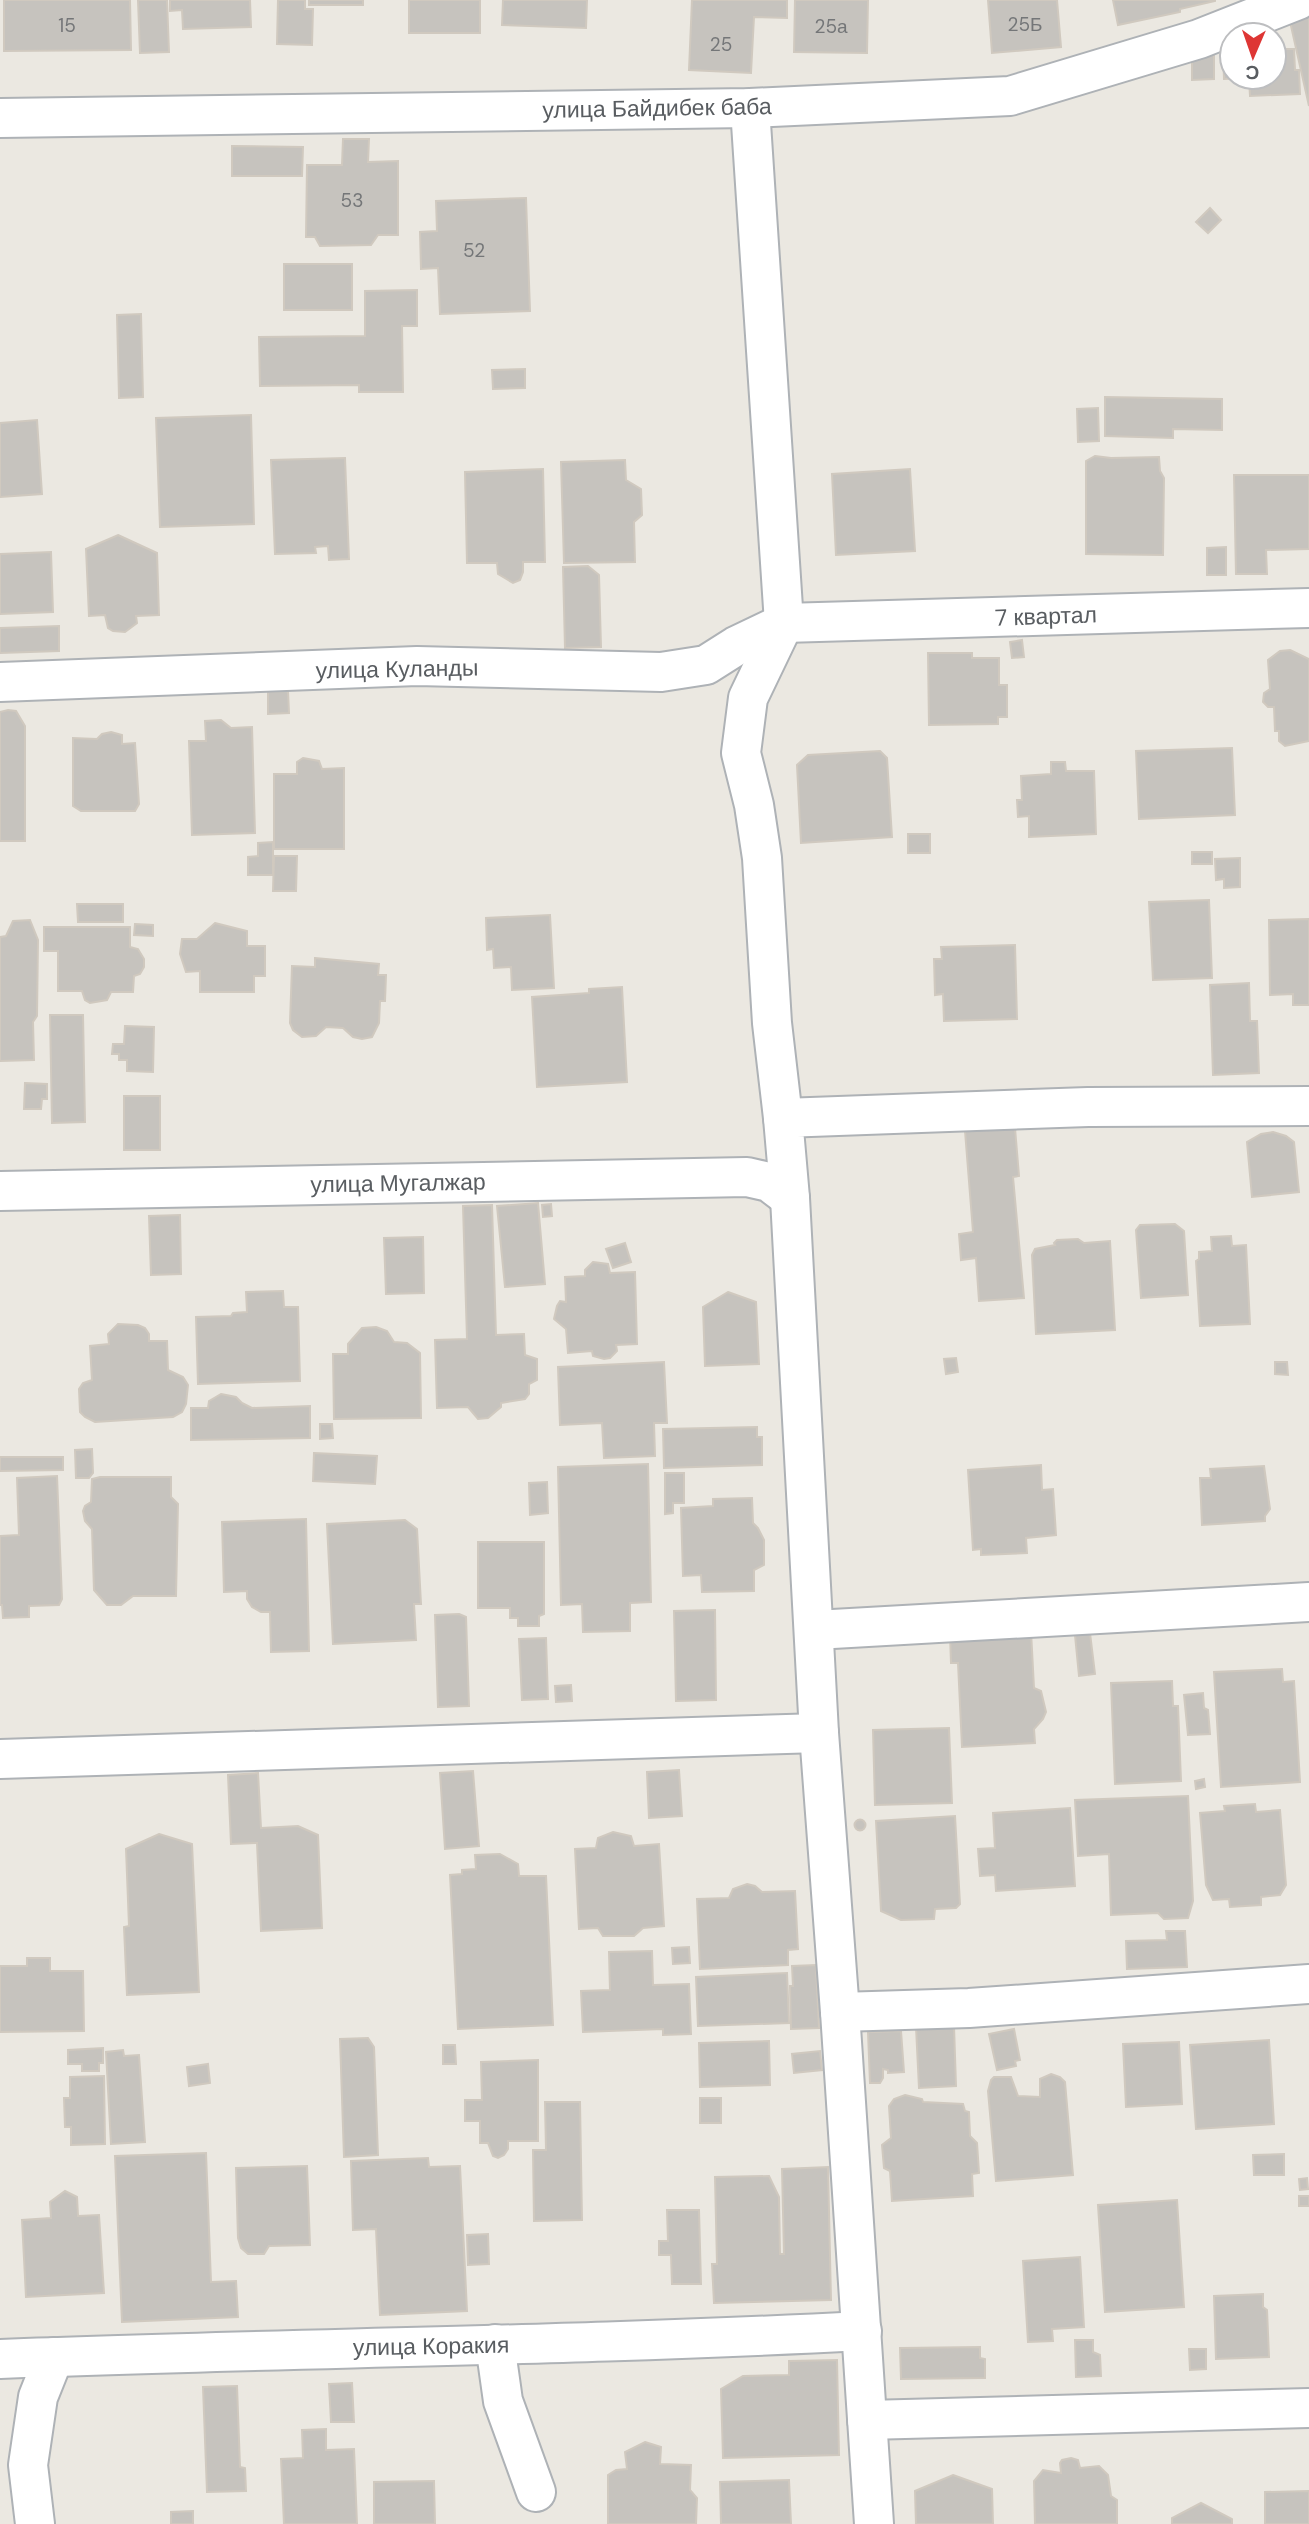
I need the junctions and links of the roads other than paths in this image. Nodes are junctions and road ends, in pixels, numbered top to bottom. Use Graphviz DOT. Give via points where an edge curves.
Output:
graph roads {
  1 [pos="1298,0"];
  2 [pos="750,108"];
  3 [pos="0,118"];
  4 [pos="1309,608"];
  5 [pos="783,622"];
  6 [pos="0,682"];
  7 [pos="1309,1105"];
  8 [pos="783,1118"];
  9 [pos="0,1191"];
  10 [pos="790,1198"];
  11 [pos="1309,1602"];
  12 [pos="815,1630"];
  13 [pos="819,1733"];
  14 [pos="0,1759"];
  15 [pos="1309,1984"];
  16 [pos="841,2012"];
  17 [pos="862,2331"];
  18 [pos="495,2344"];
  19 [pos="54,2357"];
  20 [pos="0,2359"];
  21 [pos="1309,2408"];
  22 [pos="867,2420"];
  23 [pos="536,2492"];
  24 [pos="35,2524"];
  25 [pos="874,2524"];
  1 -- 2 [label="street, улица Байдибек баба" via="1199,39 1010,96"];
  2 -- 3 [label="street, улица Байдибек баба"];
  2 -- 5 [label="street"];
  4 -- 5 [label="street, 7 квартал"];
  5 -- 6 [label="street, улица Куланды" via="706,665 661,672 417,666"];
  5 -- 8 [label="street" via="748,698 741,753 762,858"];
  7 -- 8 [label="street"];
  8 -- 10 [label="street"];
  9 -- 10 [label="street, улица Мугалжар" via="747,1177 769,1182"];
  10 -- 12 [label="street"];
  11 -- 12 [label="street"];
  12 -- 13 [label="street"];
  13 -- 14 [label="street"];
  13 -- 16 [label="street"];
  15 -- 16 [label="street" via="969,2008"];
  16 -- 17 [label="street"];
  17 -- 18 [label="street, улица Коракия"];
  17 -- 22 [label="street"];
  18 -- 19 [label="street, улица Коракия"];
  18 -- 23 [label="street" via="503,2401"];
  19 -- 20 [label="street, улица Коракия"];
  19 -- 24 [label="street" via="38,2397 28,2465"];
  21 -- 22 [label="street"];
  22 -- 25 [label="street"];
}
